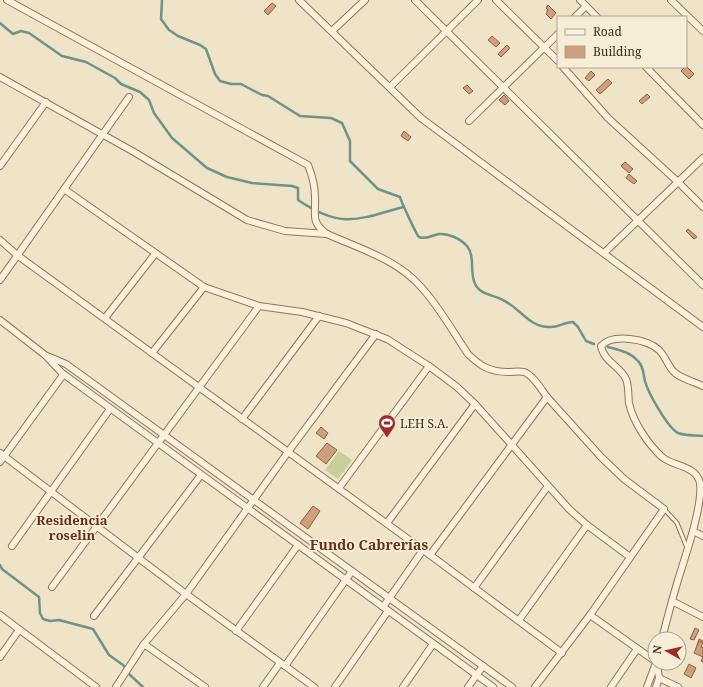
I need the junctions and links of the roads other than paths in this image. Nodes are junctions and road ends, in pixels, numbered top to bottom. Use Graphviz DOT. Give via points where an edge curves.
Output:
graph roads {
  1 [pos="7,0"];
  2 [pos="299,0"];
  3 [pos="365,0"];
  4 [pos="415,0"];
  5 [pos="478,0"];
  6 [pos="496,0"];
  7 [pos="580,0"];
  8 [pos="671,0"];
  9 [pos="586,6"];
  10 [pos="576,16"];
  11 [pos="596,16"];
  12 [pos="332,31"];
  13 [pos="446,31"];
  14 [pos="703,31"];
  15 [pos="557,35"];
  16 [pos="545,47"];
  17 [pos="557,60"];
  18 [pos="564,68"];
  19 [pos="647,68"];
  20 [pos="0,77"];
  21 [pos="390,87"];
  22 [pos="504,88"];
  23 [pos="128,96"];
  24 [pos="46,102"];
  25 [pos="469,121"];
  26 [pos="703,125"];
  27 [pos="102,134"];
  28 [pos="703,158"];
  29 [pos="0,166"];
  30 [pos="678,182"];
  31 [pos="64,189"];
  32 [pos="703,207"];
  33 [pos="638,220"];
  34 [pos="327,234"];
  35 [pos="0,240"];
  36 [pos="605,252"];
  37 [pos="155,254"];
  38 [pos="17,255"];
  39 [pos="0,280"];
  40 [pos="702,283"];
  41 [pos="204,287"];
  42 [pos="260,306"];
  43 [pos="319,316"];
  44 [pos="105,318"];
  45 [pos="0,320"];
  46 [pos="703,327"];
  47 [pos="376,334"];
  48 [pos="152,353"];
  49 [pos="45,355"];
  50 [pos="429,366"];
  51 [pos="63,375"];
  52 [pos="703,386"];
  53 [pos="200,388"];
  54 [pos="547,397"];
  55 [pos="475,404"];
  56 [pos="110,409"];
  57 [pos="242,419"];
  58 [pos="165,435"];
  59 [pos="159,444"];
  60 [pos="512,445"];
  61 [pos="288,452"];
  62 [pos="2,455"];
  63 [pos="0,462"];
  64 [pos="201,475"];
  65 [pos="548,486"];
  66 [pos="339,488"];
  67 [pos="52,491"];
  68 [pos="254,499"];
  69 [pos="247,509"];
  70 [pos="664,509"];
  71 [pos="387,523"];
  72 [pos="587,525"];
  73 [pos="98,526"];
  74 [pos="693,531"];
  75 [pos="703,536"];
  76 [pos="298,545"];
  77 [pos="12,546"];
  78 [pos="688,549"];
  79 [pos="423,550"];
  80 [pos="430,555"];
  81 [pos="138,557"];
  82 [pos="630,557"];
  83 [pos="352,571"];
  84 [pos="346,580"];
  85 [pos="52,587"];
  86 [pos="474,588"];
  87 [pos="186,594"];
  88 [pos="389,598"];
  89 [pos="672,601"];
  90 [pos="386,609"];
  91 [pos="0,615"];
  92 [pos="590,615"];
  93 [pos="94,616"];
  94 [pos="703,617"];
  95 [pos="519,620"];
  96 [pos="19,630"];
  97 [pos="236,631"];
  98 [pos="664,631"];
  99 [pos="144,644"];
  100 [pos="433,644"];
  101 [pos="637,649"];
  102 [pos="562,653"];
  103 [pos="647,656"];
  104 [pos="0,657"];
  105 [pos="282,665"];
  106 [pos="483,666"];
  107 [pos="653,671"];
  108 [pos="658,671"];
  109 [pos="476,675"];
  110 [pos="659,678"];
  111 [pos="117,685"];
  112 [pos="96,687"];
  113 [pos="205,687"];
  114 [pos="262,687"];
  115 [pos="314,687"];
  116 [pos="335,687"];
  117 [pos="403,687"];
  118 [pos="468,687"];
  119 [pos="493,687"];
  120 [pos="512,687"];
  121 [pos="535,687"];
  122 [pos="611,687"];
  123 [pos="647,687"];
  124 [pos="656,687"];
  125 [pos="678,687"];
  1 -- 34 [label="street" via="308,165 315,196 315,221"];
  2 -- 12 [label="street"];
  3 -- 12 [label="street"];
  4 -- 13 [label="street"];
  5 -- 13 [label="street"];
  6 -- 16 [label="street"];
  7 -- 9 [label="street"];
  8 -- 14 [label="street"];
  9 -- 10 [label="street"];
  9 -- 11 [label="street"];
  12 -- 21 [label="street"];
  13 -- 21 [label="street"];
  13 -- 22 [label="street"];
  15 -- 16 [label="street"];
  16 -- 17 [label="street"];
  16 -- 22 [label="street"];
  18 -- 30 [label="street" via="608,118"];
  19 -- 26 [label="street"];
  20 -- 24 [label="street"];
  21 -- 36 [label="street" via="421,118"];
  22 -- 25 [label="street"];
  22 -- 33 [label="street"];
  23 -- 27 [label="street"];
  24 -- 27 [label="street"];
  24 -- 29 [label="street"];
  27 -- 31 [label="street"];
  27 -- 34 [label="street" via="247,220 285,231"];
  28 -- 30 [label="street"];
  30 -- 32 [label="street"];
  30 -- 33 [label="street"];
  31 -- 37 [label="street"];
  31 -- 38 [label="street"];
  33 -- 36 [label="street"];
  33 -- 40 [label="street"];
  34 -- 54 [label="street" via="367,250 400,269 422,288 476,362 496,372 524,372"];
  35 -- 38 [label="street"];
  36 -- 46 [label="street"];
  37 -- 41 [label="street"];
  37 -- 44 [label="street"];
  38 -- 39 [label="street"];
  38 -- 44 [label="street"];
  41 -- 42 [label="street"];
  41 -- 48 [label="street"];
  42 -- 43 [label="street"];
  42 -- 53 [label="street"];
  43 -- 47 [label="street"];
  43 -- 57 [label="street"];
  44 -- 48 [label="street"];
  45 -- 49 [label="street"];
  47 -- 50 [label="street"];
  47 -- 61 [label="street"];
  48 -- 53 [label="street"];
  49 -- 51 [label="street"];
  49 -- 58 [label="street" via="66,364"];
  50 -- 55 [label="street"];
  50 -- 66 [label="street"];
  51 -- 56 [label="street"];
  51 -- 62 [label="street"];
  52 -- 74 [label="street" via="674,372 658,350 648,344 610,340 602,346 607,359 626,379 633,417 644,434 662,457 697,476 700,496"];
  53 -- 57 [label="street"];
  53 -- 58 [label="street"];
  54 -- 60 [label="street"];
  54 -- 70 [label="street" via="607,462"];
  55 -- 60 [label="street"];
  55 -- 71 [label="street"];
  56 -- 59 [label="street"];
  56 -- 67 [label="street"];
  57 -- 61 [label="street"];
  58 -- 59 [label="street"];
  58 -- 68 [label="street"];
  59 -- 64 [label="street"];
  59 -- 73 [label="street"];
  60 -- 65 [label="street"];
  60 -- 80 [label="street"];
  61 -- 66 [label="street"];
  61 -- 68 [label="street"];
  62 -- 63 [label="street"];
  62 -- 67 [label="street"];
  64 -- 69 [label="street"];
  64 -- 81 [label="street"];
  65 -- 72 [label="street"];
  65 -- 86 [label="street"];
  66 -- 71 [label="street"];
  67 -- 73 [label="street"];
  67 -- 77 [label="street"];
  68 -- 69 [label="street"];
  68 -- 83 [label="street"];
  69 -- 76 [label="street"];
  69 -- 87 [label="street"];
  70 -- 78 [label="lane" via="680,528"];
  70 -- 82 [label="street"];
  71 -- 79 [label="street"];
  72 -- 82 [label="street"];
  72 -- 95 [label="street"];
  73 -- 81 [label="street"];
  73 -- 85 [label="street"];
  74 -- 75 [label="street"];
  74 -- 78 [label="street"];
  76 -- 84 [label="street"];
  76 -- 97 [label="street"];
  78 -- 89 [label="street"];
  79 -- 80 [label="street"];
  79 -- 88 [label="street"];
  80 -- 86 [label="street"];
  81 -- 87 [label="street"];
  81 -- 93 [label="street"];
  82 -- 92 [label="street"];
  83 -- 84 [label="street"];
  83 -- 88 [label="street"];
  84 -- 90 [label="street"];
  84 -- 105 [label="street"];
  86 -- 95 [label="street"];
  87 -- 97 [label="street"];
  87 -- 99 [label="street"];
  88 -- 90 [label="street"];
  88 -- 106 [label="street"];
  89 -- 94 [label="street"];
  89 -- 98 [label="street"];
  90 -- 100 [label="street"];
  90 -- 116 [label="street"];
  91 -- 96 [label="street"];
  92 -- 101 [label="street"];
  92 -- 102 [label="street"];
  95 -- 102 [label="street"];
  96 -- 104 [label="street"];
  96 -- 112 [label="street"];
  97 -- 105 [label="street"];
  99 -- 111 [label="street"];
  99 -- 113 [label="street"];
  100 -- 109 [label="street"];
  100 -- 117 [label="street"];
  101 -- 103 [label="street"];
  101 -- 122 [label="street"];
  102 -- 121 [label="street"];
  105 -- 114 [label="street"];
  105 -- 115 [label="street"];
  106 -- 109 [label="street"];
  106 -- 120 [label="street"];
  107 -- 123 [label="street"];
  108 -- 110 [label="street"];
  109 -- 118 [label="street"];
  109 -- 119 [label="street"];
  110 -- 124 [label="street"];
  110 -- 125 [label="street"];
}
